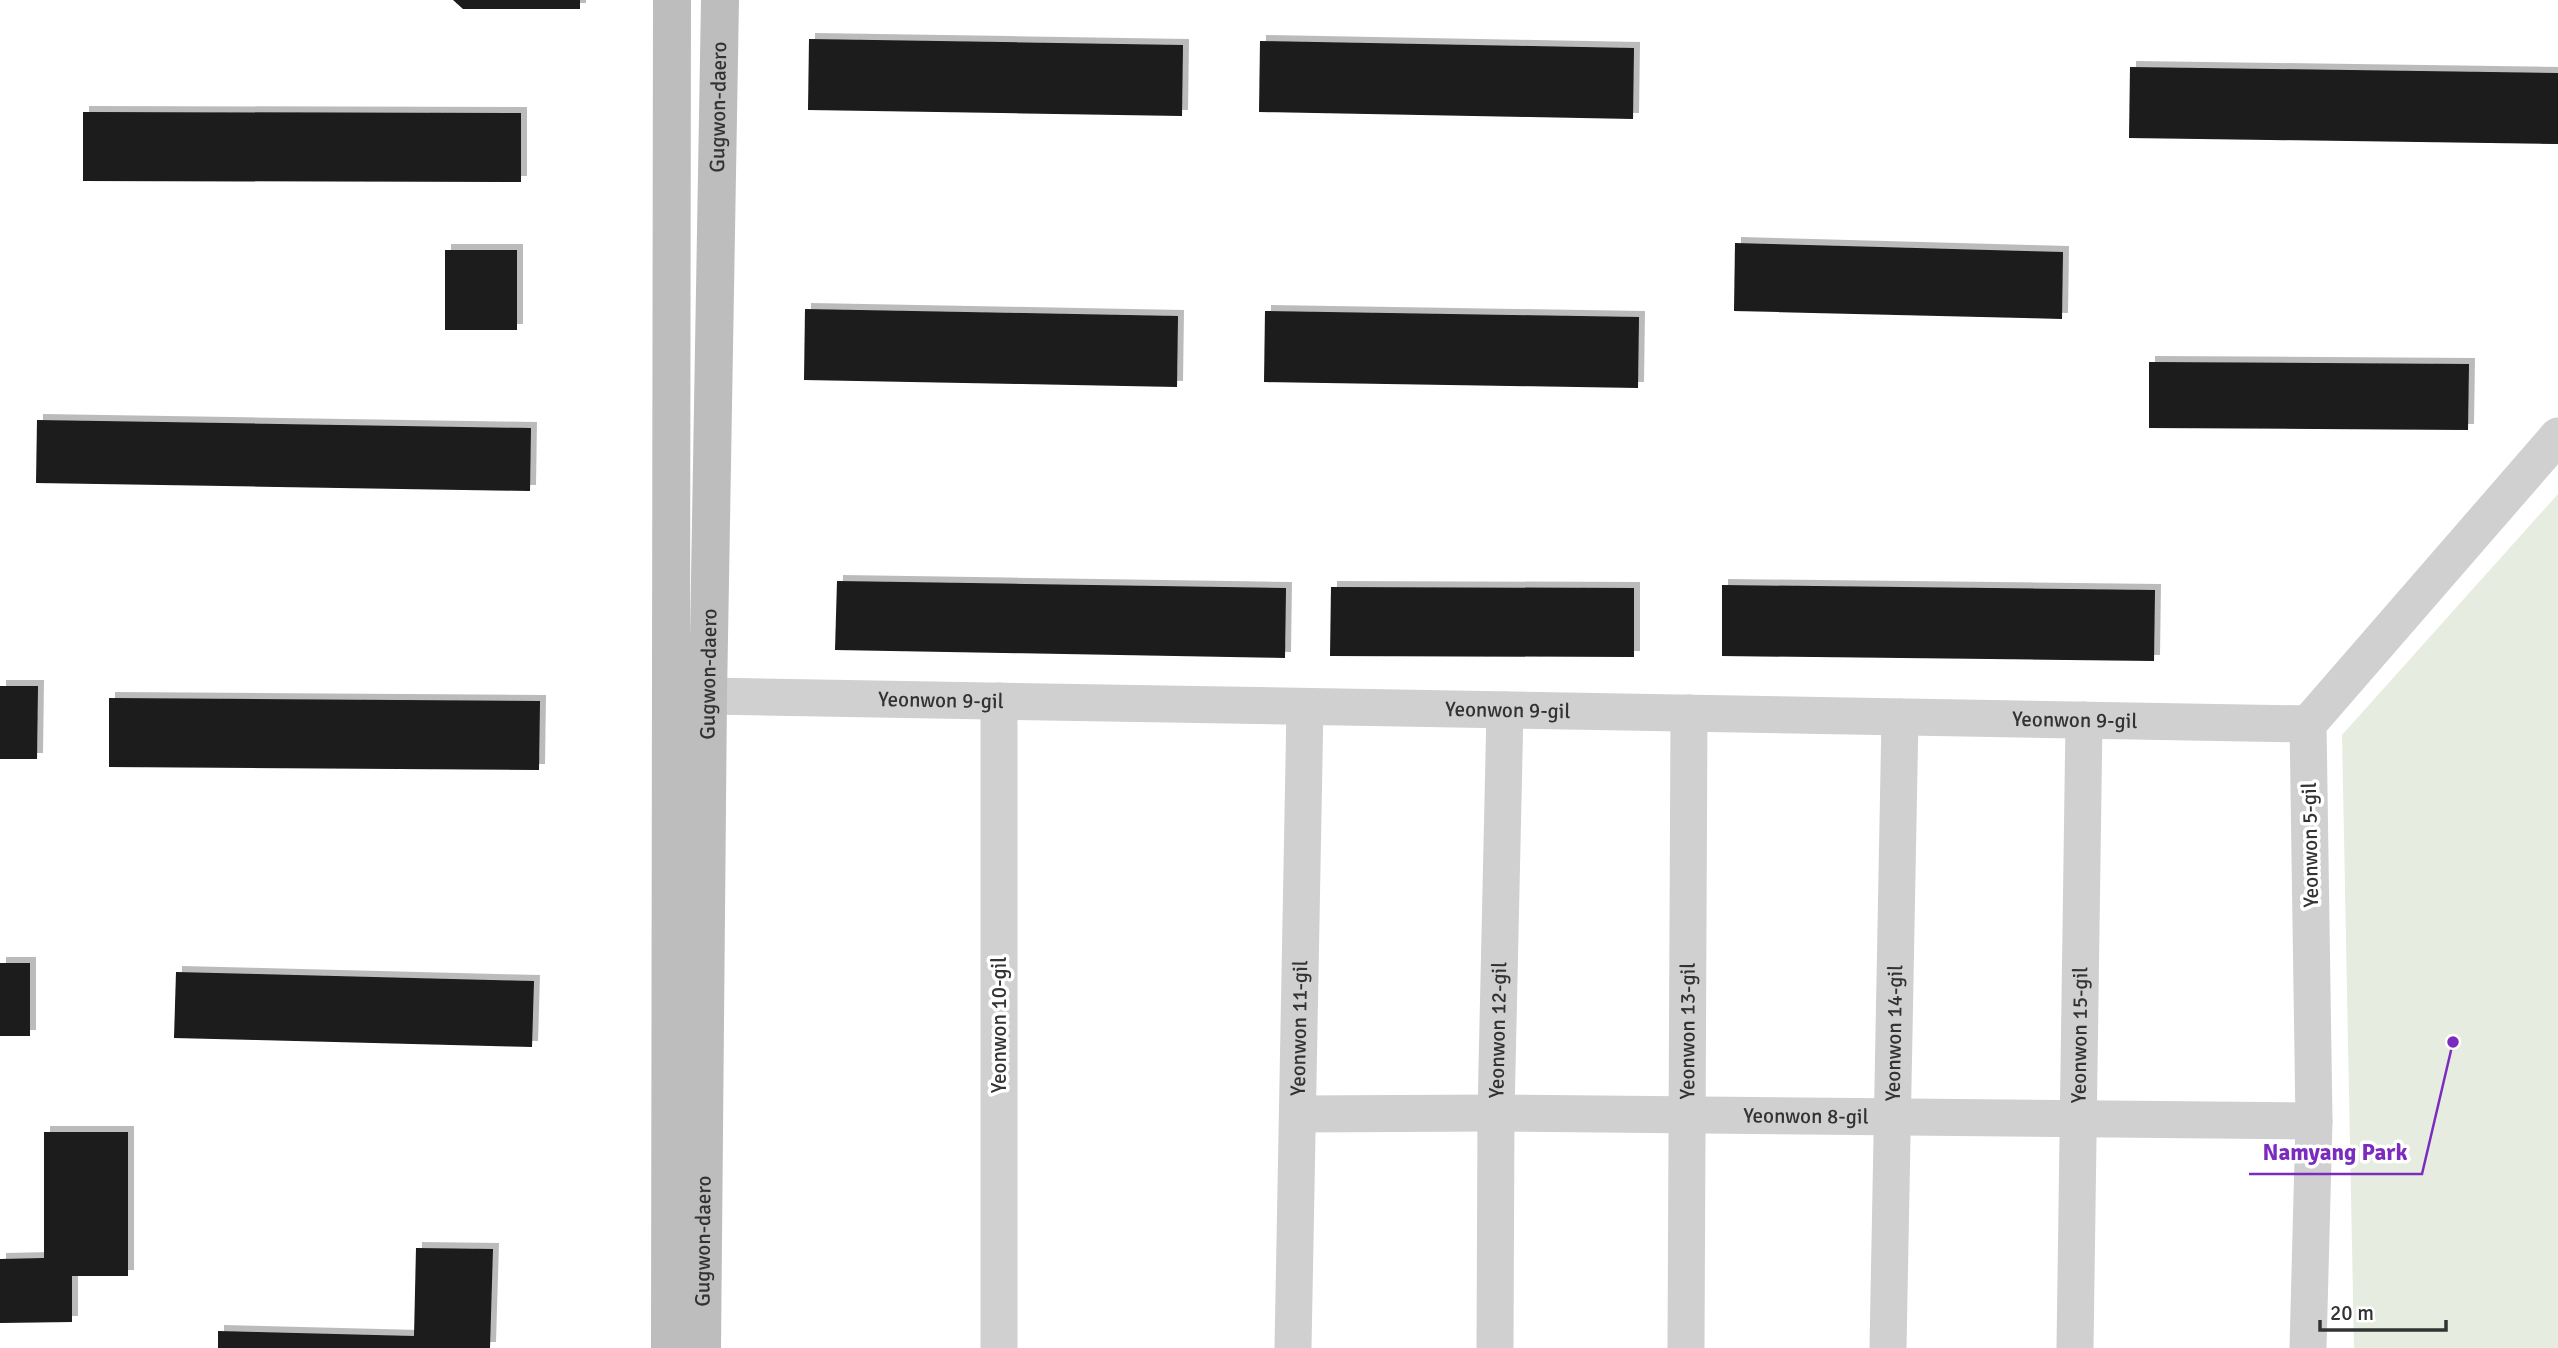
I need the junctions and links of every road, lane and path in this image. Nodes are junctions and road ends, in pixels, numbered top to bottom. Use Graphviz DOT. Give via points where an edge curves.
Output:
graph roads {
  1 [pos="673,0"];
  2 [pos="720,0"];
  3 [pos="2558,436"];
  4 [pos="708,696"];
  5 [pos="999,701"];
  6 [pos="1305,707"];
  7 [pos="1505,710"];
  8 [pos="1689,713"];
  9 [pos="1900,717"];
  10 [pos="2084,720"];
  11 [pos="2308,724"];
  12 [pos="1496,1113"];
  13 [pos="1298,1114"];
  14 [pos="1688,1115"];
  15 [pos="1893,1117"];
  16 [pos="2079,1118"];
  17 [pos="2314,1121"];
  18 [pos="670,1348"];
  19 [pos="702,1348"];
  20 [pos="999,1348"];
  21 [pos="1293,1348"];
  22 [pos="1495,1348"];
  23 [pos="1686,1348"];
  24 [pos="1888,1348"];
  25 [pos="2075,1348"];
  26 [pos="2308,1348"];
  1 -- 18 [label="street, Gugwon-daero"];
  2 -- 4 [label="street, Gugwon-daero"];
  3 -- 11 [label="street"];
  4 -- 5 [label="street, Yeonwon 9-gil"];
  4 -- 19 [label="street, Gugwon-daero"];
  5 -- 6 [label="street, Yeonwon 9-gil"];
  5 -- 20 [label="street, Yeonwon 10-gil"];
  6 -- 7 [label="street, Yeonwon 9-gil"];
  6 -- 13 [label="street, Yeonwon 11-gil"];
  7 -- 8 [label="street, Yeonwon 9-gil"];
  7 -- 12 [label="street, Yeonwon 12-gil"];
  8 -- 9 [label="street, Yeonwon 9-gil"];
  8 -- 14 [label="street, Yeonwon 13-gil"];
  9 -- 10 [label="street, Yeonwon 9-gil"];
  9 -- 15 [label="street, Yeonwon 14-gil"];
  10 -- 11 [label="street, Yeonwon 9-gil"];
  10 -- 16 [label="street, Yeonwon 15-gil"];
  11 -- 17 [label="street, Yeonwon 5-gil"];
  12 -- 13 [label="street, Yeonwon 8-gil"];
  12 -- 14 [label="street, Yeonwon 8-gil"];
  12 -- 22 [label="street, Yeonwon 12-gil"];
  13 -- 21 [label="street, Yeonwon 11-gil"];
  14 -- 15 [label="street, Yeonwon 8-gil"];
  14 -- 23 [label="street, Yeonwon 13-gil"];
  15 -- 16 [label="street, Yeonwon 8-gil"];
  15 -- 24 [label="street, Yeonwon 14-gil"];
  16 -- 17 [label="street, Yeonwon 8-gil"];
  16 -- 25 [label="street, Yeonwon 15-gil"];
  17 -- 26 [label="street, Yeonwon 5-gil"];
}
